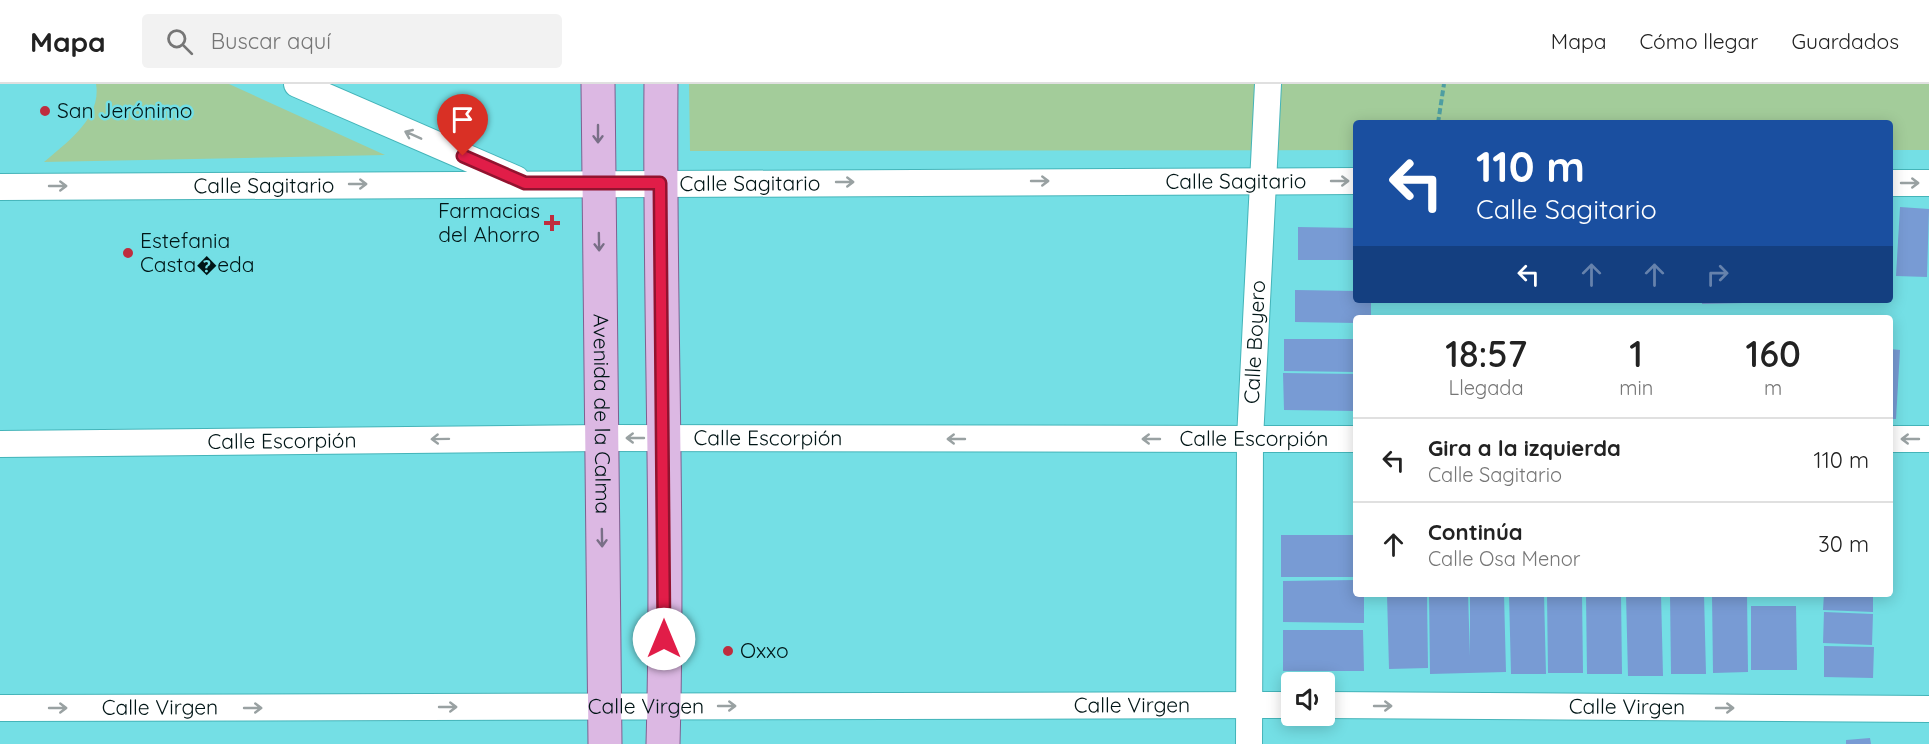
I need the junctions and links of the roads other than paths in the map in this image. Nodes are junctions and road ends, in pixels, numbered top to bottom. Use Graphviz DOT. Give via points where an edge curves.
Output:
graph roads {
  1 [pos="297,84"];
  2 [pos="598,84"];
  3 [pos="661,84"];
  4 [pos="1268,84"];
  5 [pos="1263,180"];
  6 [pos="1353,181"];
  7 [pos="525,183"];
  8 [pos="660,183"];
  9 [pos="1893,183"];
  10 [pos="1929,183"];
  11 [pos="598,184"];
  12 [pos="0,187"];
  13 [pos="601,438"];
  14 [pos="664,438"];
  15 [pos="1250,439"];
  16 [pos="1353,439"];
  17 [pos="1893,440"];
  18 [pos="1929,440"];
  19 [pos="0,444"];
  20 [pos="1249,705"];
  21 [pos="1281,705"];
  22 [pos="1335,705"];
  23 [pos="664,706"];
  24 [pos="604,707"];
  25 [pos="0,708"];
  26 [pos="1929,709"];
  27 [pos="605,744"];
  28 [pos="663,744"];
  29 [pos="1249,744"];
  7 -- 1 [label="street, one-way"];
  2 -- 11 [label="main road, Avenida de la Calma, one-way"];
  3 -- 8 [label="main road"];
  4 -- 5 [label="street, Calle Boyero"];
  5 -- 6 [label="street, Calle Sagitario, one-way"];
  8 -- 5 [label="street, Calle Sagitario, one-way"];
  5 -- 15 [label="street, Calle Boyero"];
  7 -- 11 [label="street, Calle Sagitario"];
  12 -- 7 [label="street, Calle Sagitario, one-way"];
  8 -- 11 [label="street, Calle Sagitario"];
  8 -- 14 [label="main road"];
  9 -- 10 [label="street, one-way"];
  11 -- 13 [label="main road, Avenida de la Calma, one-way"];
  14 -- 13 [label="street, Calle Escorpión, one-way"];
  13 -- 19 [label="street, Calle Escorpión, one-way"];
  13 -- 24 [label="main road, Avenida de la Calma, one-way"];
  15 -- 14 [label="street, Calle Escorpión, one-way"];
  14 -- 23 [label="main road"];
  15 -- 16 [label="street, Calle Escorpión"];
  15 -- 20 [label="street, Calle Boyero"];
  18 -- 17 [label="street, one-way"];
  20 -- 21 [label="street, Calle Virgen"];
  23 -- 20 [label="street, Calle Virgen, one-way"];
  20 -- 29 [label="street, Calle Boyero"];
  22 -- 26 [label="street, Calle Virgen, one-way"];
  23 -- 24 [label="street, Calle Virgen"];
  23 -- 28 [label="main road"];
  25 -- 24 [label="street, Calle Virgen, one-way"];
  24 -- 27 [label="main road, Avenida de la Calma"];
}
